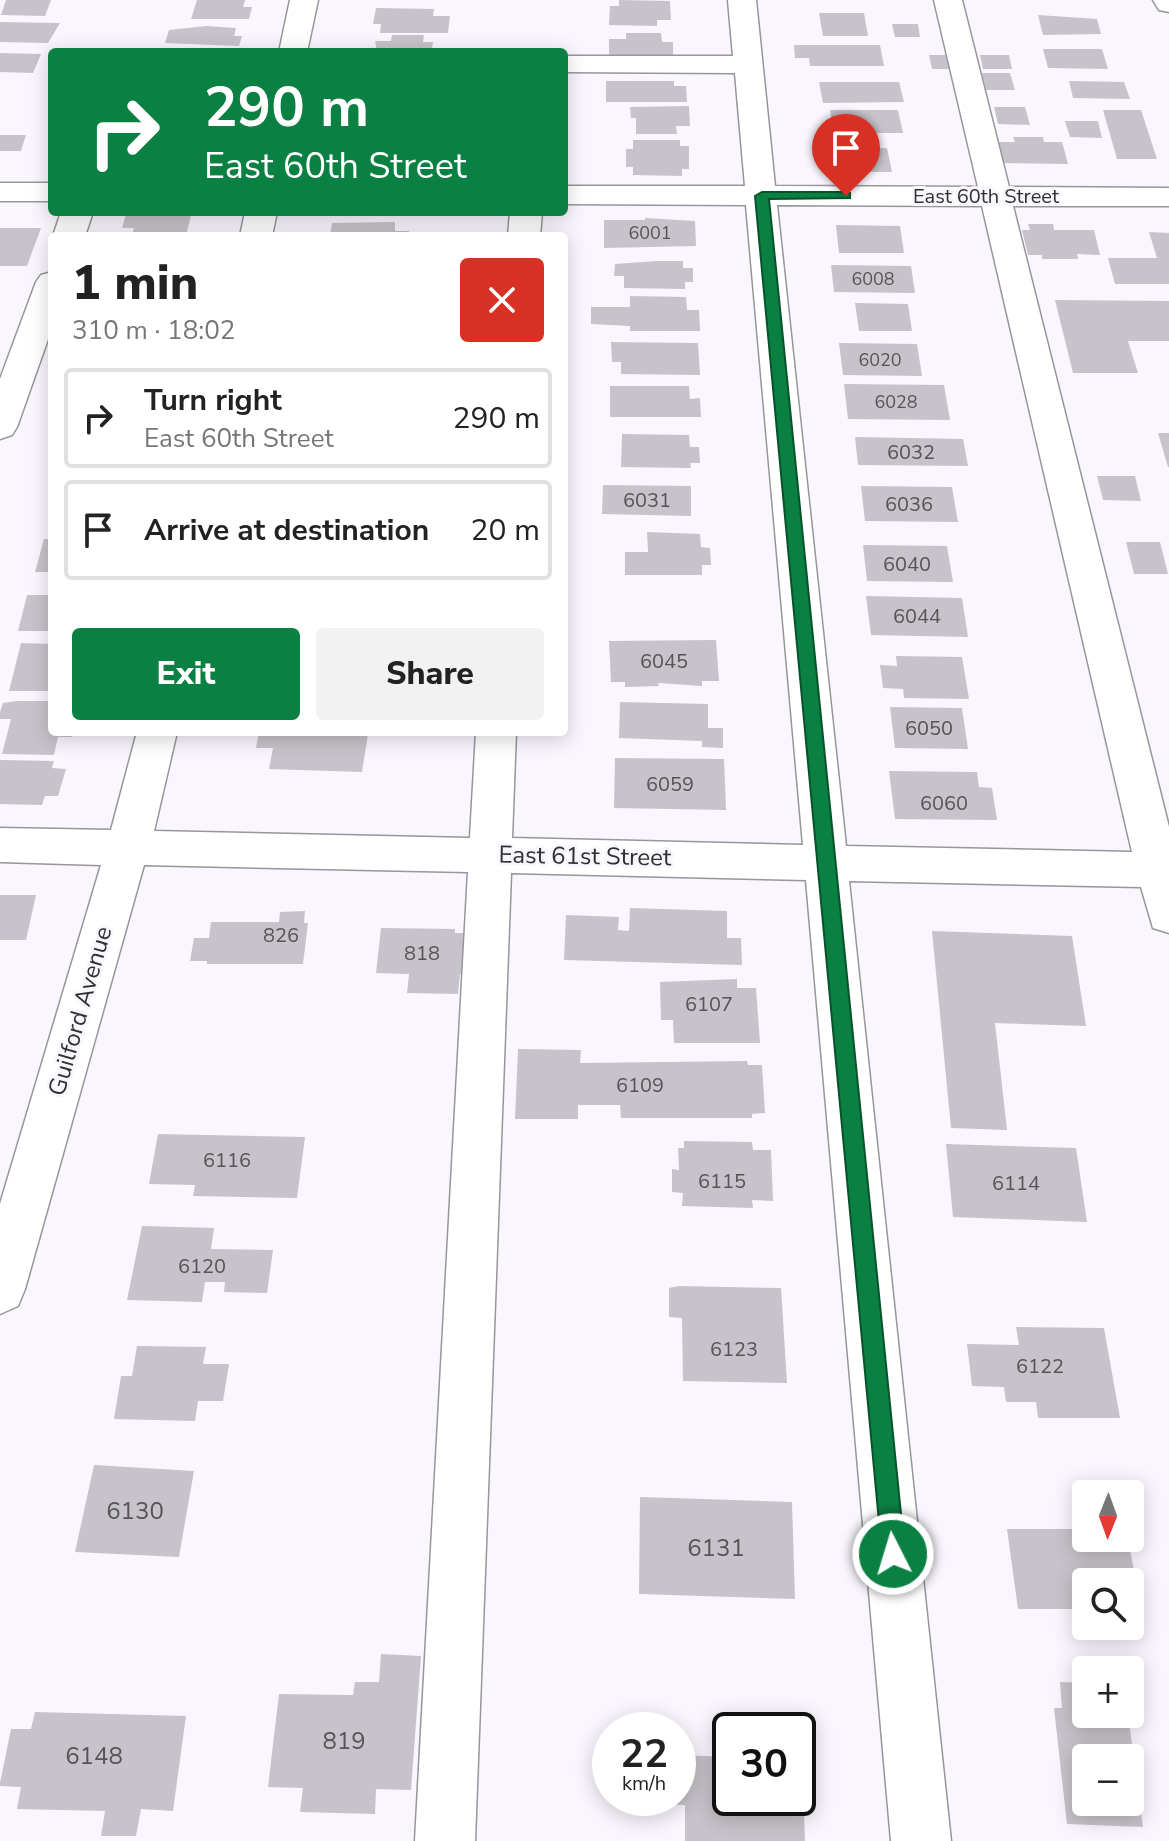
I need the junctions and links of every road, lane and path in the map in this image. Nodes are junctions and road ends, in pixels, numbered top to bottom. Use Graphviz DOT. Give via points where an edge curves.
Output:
graph roads {
  1 [pos="304,0"];
  2 [pos="742,0"];
  3 [pos="948,0"];
  4 [pos="294,48"];
  5 [pos="568,64"];
  6 [pos="748,65"];
  7 [pos="0,192"];
  8 [pos="48,192"];
  9 [pos="568,195"];
  10 [pos="762,196"];
  11 [pos="994,197"];
  12 [pos="1169,197"];
  13 [pos="48,293"];
  14 [pos="0,427"];
  15 [pos="156,736"];
  16 [pos="496,736"];
  17 [pos="0,845"];
  18 [pos="127,846"];
  19 [pos="489,854"];
  20 [pos="827,862"];
  21 [pos="1164,870"];
  22 [pos="1169,915"];
  23 [pos="0,1289"];
  24 [pos="445,1841"];
  25 [pos="921,1841"];
  1 -- 4 [label="street"];
  2 -- 6 [label="street"];
  3 -- 11 [label="street" via="994,179"];
  5 -- 6 [label="street"];
  6 -- 10 [label="street"];
  7 -- 8 [label="street"];
  9 -- 10 [label="street, East 60th Street"];
  10 -- 11 [label="street, East 60th Street"];
  10 -- 20 [label="street"];
  11 -- 12 [label="street, East 60th Street"];
  11 -- 21 [label="street"];
  13 -- 14 [label="street"];
  15 -- 18 [label="street, Guilford Avenue"];
  16 -- 19 [label="street"];
  17 -- 18 [label="street, East 61st Street"];
  18 -- 19 [label="street, East 61st Street"];
  18 -- 23 [label="street, Guilford Avenue"];
  19 -- 20 [label="street, East 61st Street"];
  19 -- 24 [label="street"];
  20 -- 21 [label="street, East 61st Street"];
  20 -- 25 [label="street"];
  21 -- 22 [label="street"];
}
